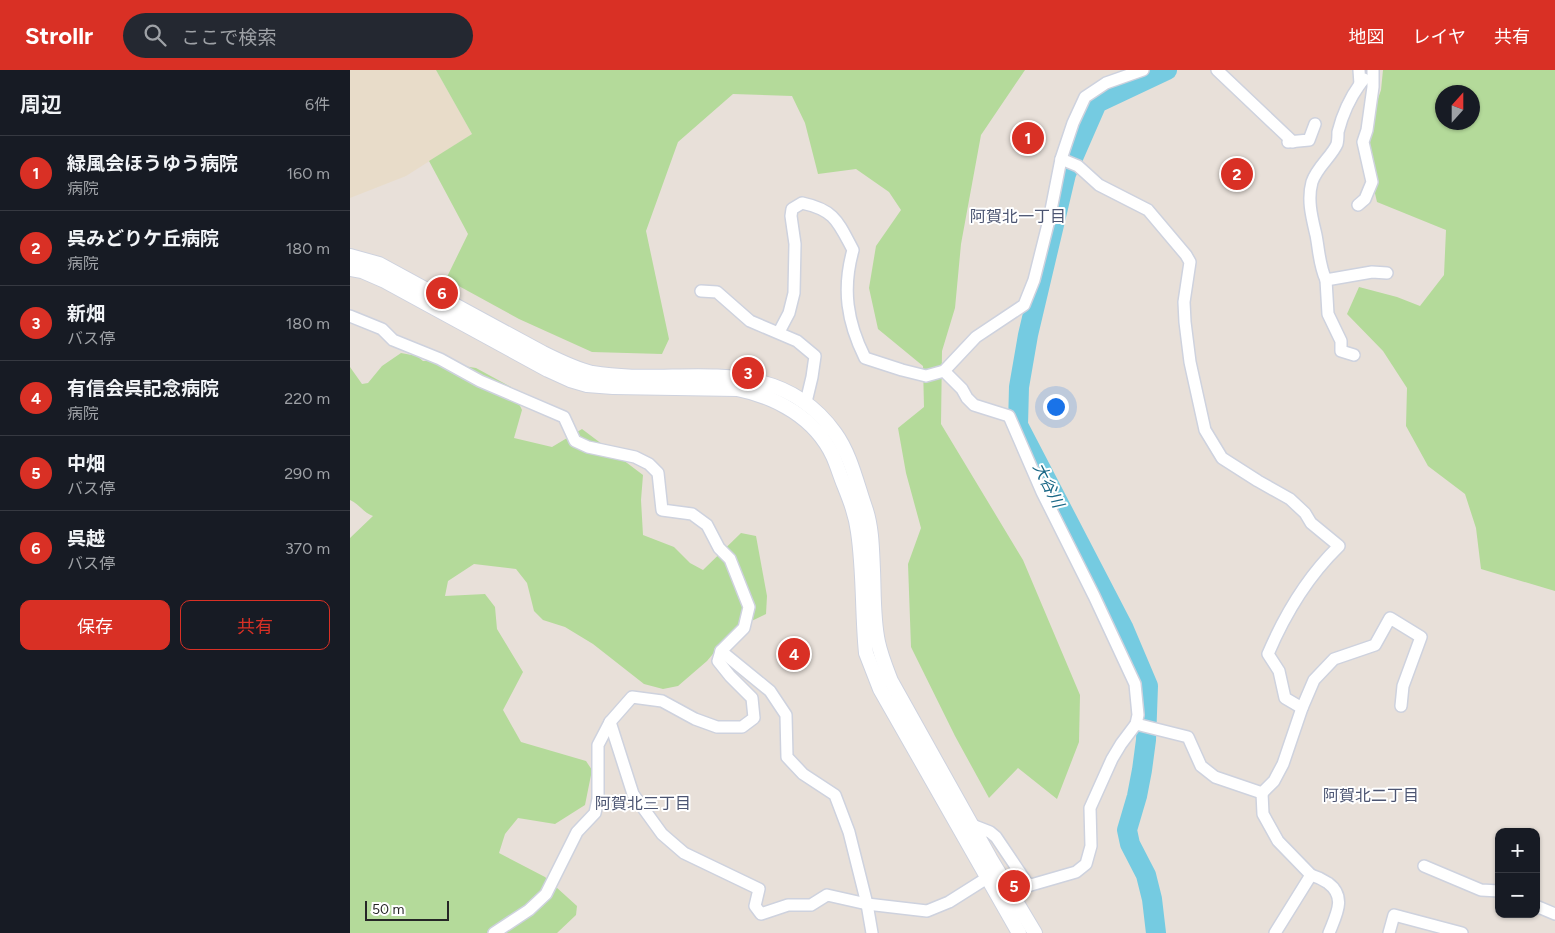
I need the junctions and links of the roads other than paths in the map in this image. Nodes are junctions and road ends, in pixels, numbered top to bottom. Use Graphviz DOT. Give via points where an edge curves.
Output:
graph roads {
  1 [pos="1142,70"];
  2 [pos="1217,70"];
  3 [pos="1359,70"];
  4 [pos="1372,70"];
  5 [pos="1360,84"];
  6 [pos="1315,124"];
  7 [pos="1061,159"];
  8 [pos="1358,205"];
  9 [pos="350,256"];
  10 [pos="350,269"];
  11 [pos="1387,274"];
  12 [pos="1326,280"];
  13 [pos="700,291"];
  14 [pos="350,316"];
  15 [pos="779,332"];
  16 [pos="1354,355"];
  17 [pos="944,371"];
  18 [pos="806,402"];
  19 [pos="721,651"];
  20 [pos="1400,706"];
  21 [pos="1302,708"];
  22 [pos="610,722"];
  23 [pos="1136,724"];
  24 [pos="1262,793"];
  25 [pos="972,825"];
  26 [pos="1424,866"];
  27 [pos="1311,875"];
  28 [pos="987,878"];
  29 [pos="1495,892"];
  30 [pos="867,904"];
  31 [pos="1540,908"];
  32 [pos="1555,914"];
  33 [pos="494,933"];
  34 [pos="872,933"];
  35 [pos="1019,933"];
  36 [pos="1035,933"];
  37 [pos="1275,933"];
  38 [pos="1329,933"];
  39 [pos="1389,933"];
  40 [pos="1462,933"];
  1 -- 7 [label="street" via="1106,83 1084,97"];
  2 -- 6 [label="street" via="1291,142 1309,140"];
  3 -- 5 [label="street"];
  4 -- 5 [label="street"];
  4 -- 8 [label="street" via="1373,87 1363,142 1372,182 1365,199"];
  5 -- 12 [label="street" via="1353,93 1337,145 1320,167 1310,197 1317,250"];
  7 -- 17 [label="street" via="1034,280 1024,305 976,337"];
  7 -- 21 [label="street" via="1078,166 1099,185 1148,210 1186,255 1190,262 1184,302 1185,322 1205,430 1222,458 1290,499 1306,513 1311,523 1339,546 1302,590 1277,631 1268,654 1280,671 1285,698"];
  9 -- 18 [label="street" via="379,264 569,366 616,375 748,378 768,383"];
  10 -- 28 [label="street" via="385,281 570,380 613,387 737,389 777,401 799,414 818,433 832,455 854,511 866,654 871,670"];
  11 -- 12 [label="street" via="1372,272"];
  12 -- 16 [label="street" via="1328,314 1341,341 1341,351"];
  13 -- 15 [label="street" via="717,292 750,321"];
  14 -- 19 [label="street" via="382,329 393,340 564,417 575,441 649,464 658,473 662,510 692,514 707,525 719,548 730,559 750,607 744,628"];
  15 -- 17 [label="street" via="794,294 792,209 802,202 819,206 837,220 852,250 847,271 848,311 864,358 926,376"];
  15 -- 18 [label="street" via="815,356"];
  17 -- 23 [label="street" via="974,405 1009,416 1135,684"];
  18 -- 25 [label="street" via="836,434 868,515 878,640 891,681"];
  19 -- 22 [label="street" via="718,660 752,698 754,718 742,727 717,727 662,701 632,697"];
  19 -- 30 [label="street" via="770,691 786,715 788,757 803,774 835,795 849,832"];
  20 -- 21 [label="street" via="1402,686 1421,637 1390,618 1374,645 1334,659 1314,680"];
  21 -- 24 [label="street" via="1283,764"];
  22 -- 30 [label="street" via="633,794 662,834 684,853 759,889 755,906 761,914 788,905 811,905 828,895"];
  22 -- 33 [label="street" via="598,745 595,814 577,832 546,894 529,910"];
  23 -- 24 [label="street" via="1188,736 1201,766 1215,777"];
  23 -- 25 [label="street" via="1116,751 1090,808 1090,846 1086,864 1076,872 1031,885 996,837"];
  24 -- 27 [label="street" via="1263,814 1278,841"];
  25 -- 36 [label="street"];
  26 -- 29 [label="street" via="1481,890"];
  27 -- 37 [label="street"];
  27 -- 38 [label="street" via="1320,877 1336,889 1338,909"];
  28 -- 30 [label="street" via="949,902 927,911"];
  28 -- 35 [label="street"];
  30 -- 34 [label="street"];
  31 -- 32 [label="street"];
  39 -- 40 [label="street" via="1394,915"];
}
